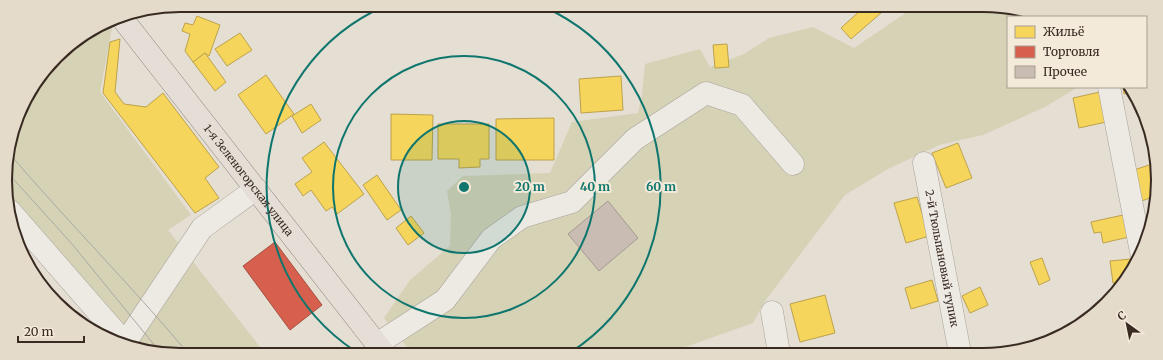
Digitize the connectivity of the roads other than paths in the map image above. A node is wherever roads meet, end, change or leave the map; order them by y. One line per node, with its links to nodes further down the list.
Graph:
1 (125, 22): 5 (main road, 1-я Зеленогорская улица)
2 (1109, 88): 7 (street)
3 (924, 163): 13 (street, 2-й Тюльпановый тупик)
4 (793, 164): 11 (street)
5 (256, 189): 10 (street); 11 (main road, 1-я Зеленогорская улица)
6 (17, 219): 9 (street)
7 (1138, 243)
8 (772, 312): 12 (street)
9 (119, 336)
10 (127, 339)
11 (380, 348)
12 (779, 348)
13 (959, 348)

